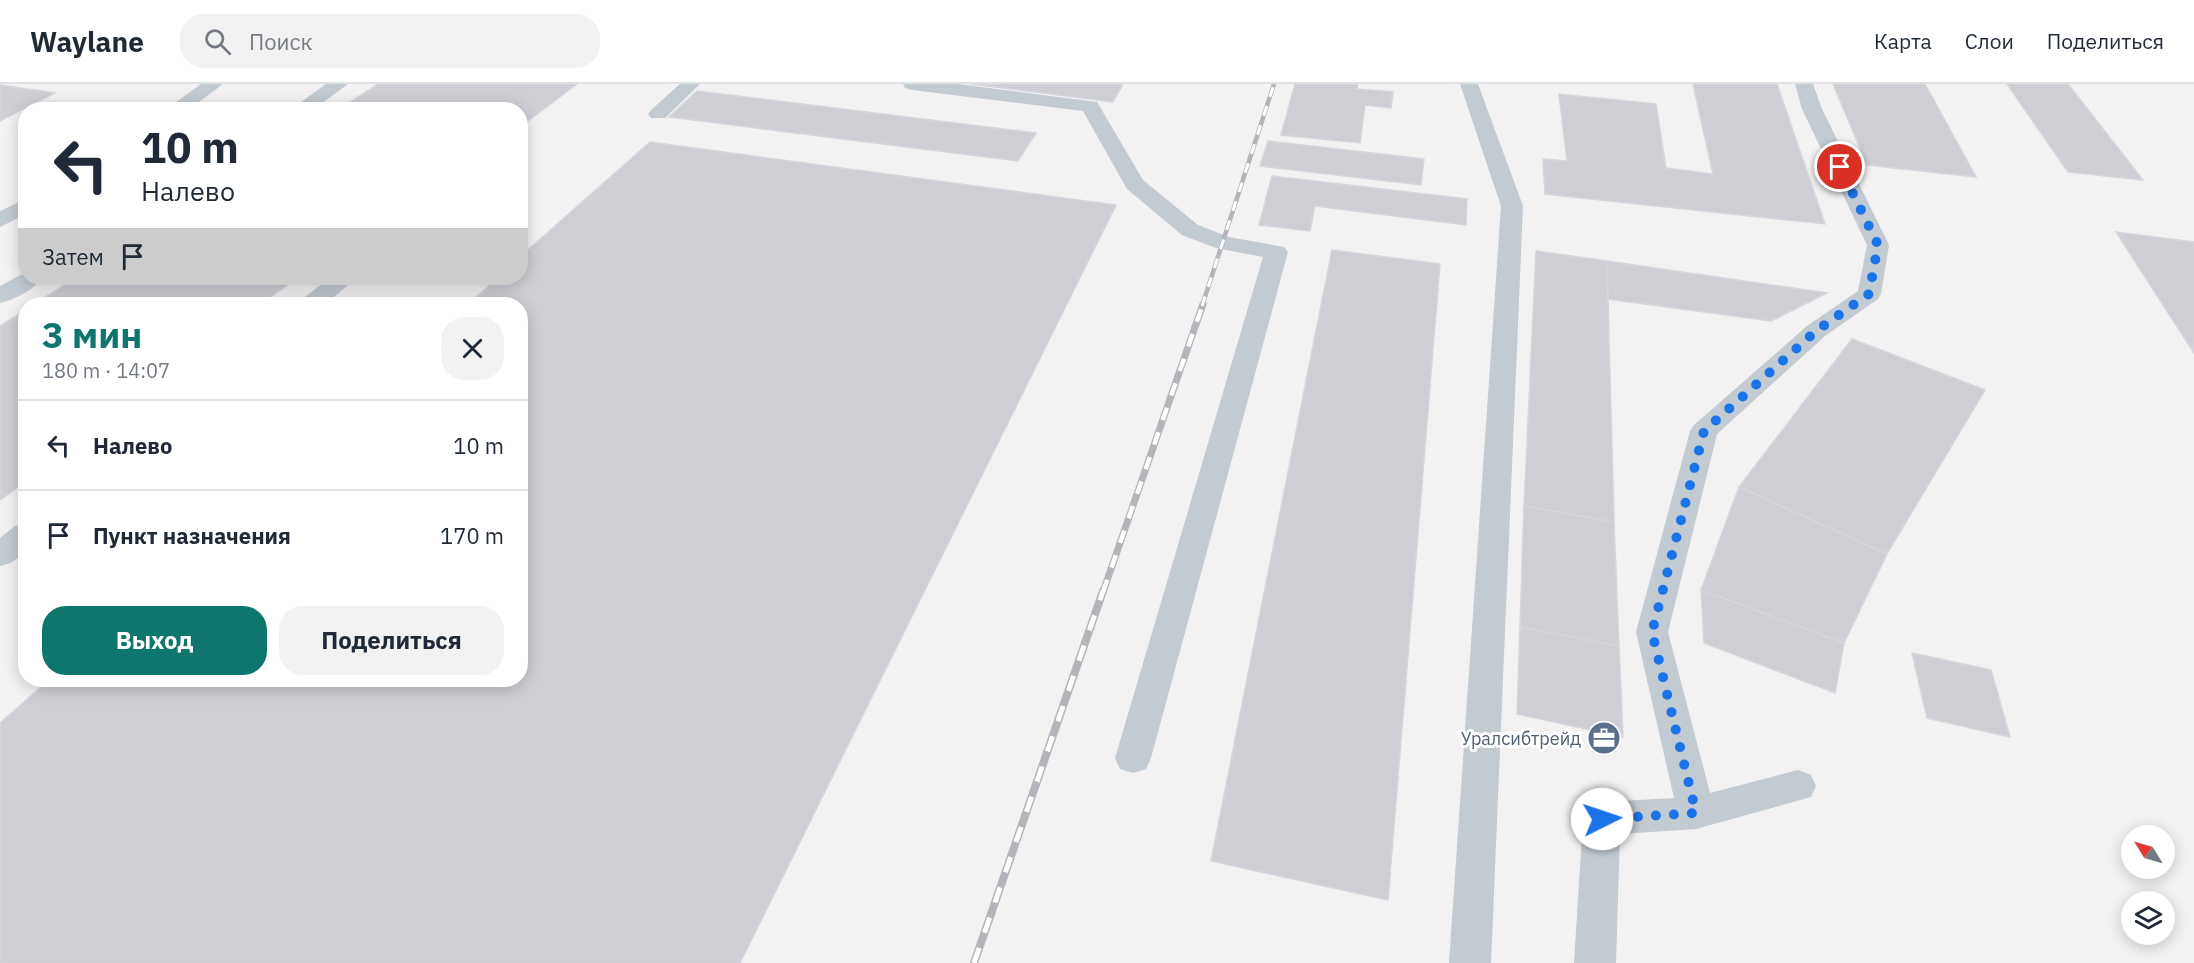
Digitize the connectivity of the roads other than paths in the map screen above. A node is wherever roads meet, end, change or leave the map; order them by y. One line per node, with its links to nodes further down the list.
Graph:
1 (214, 84): 7 (lane)
2 (339, 84): 8 (lane)
3 (691, 84): 9 (lane)
4 (912, 84): 18 (lane)
5 (1469, 84): 21 (lane)
6 (1804, 84): 20 (lane)
7 (186, 102)
8 (311, 102)
9 (658, 114)
10 (18, 210): 11 (lane)
11 (0, 220)
12 (18, 285): 14 (lane)
13 (335, 285): 15 (lane)
14 (0, 296)
15 (319, 297)
16 (18, 540): 17 (lane)
17 (0, 555)
18 (1133, 758)
19 (1798, 786): 20 (lane)
20 (1696, 813): 22 (lane)
21 (1470, 963)
22 (1595, 963)

